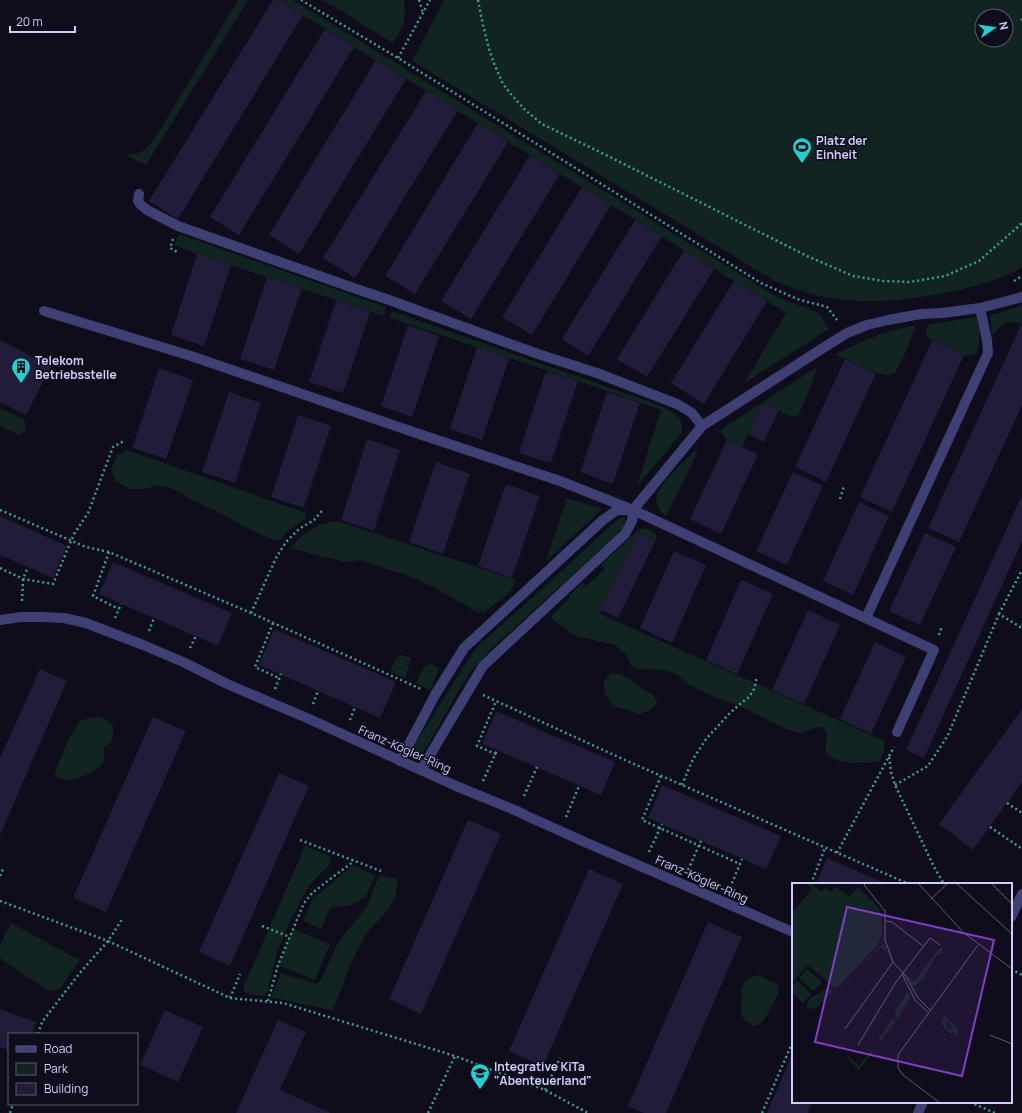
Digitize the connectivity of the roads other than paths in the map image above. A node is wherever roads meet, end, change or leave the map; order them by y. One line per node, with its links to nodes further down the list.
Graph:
1 (139, 194): 5 (street)
2 (1022, 297): 3 (street)
3 (980, 308): 5 (street); 7 (street)
4 (44, 311): 6 (street)
5 (702, 426): 6 (street)
6 (633, 510): 7 (street); 10 (street); 11 (street)
7 (866, 618): 9 (street)
8 (0, 620): 10 (street, Franz-Kögler-Ring)
9 (897, 732)
10 (400, 761): 11 (street, Franz-Kögler-Ring)
11 (420, 770): 14 (street, Franz-Kögler-Ring)
12 (1022, 894): 13 (street)
13 (1012, 915)
14 (792, 932)
15 (923, 1103): 16 (street)
16 (918, 1113)

